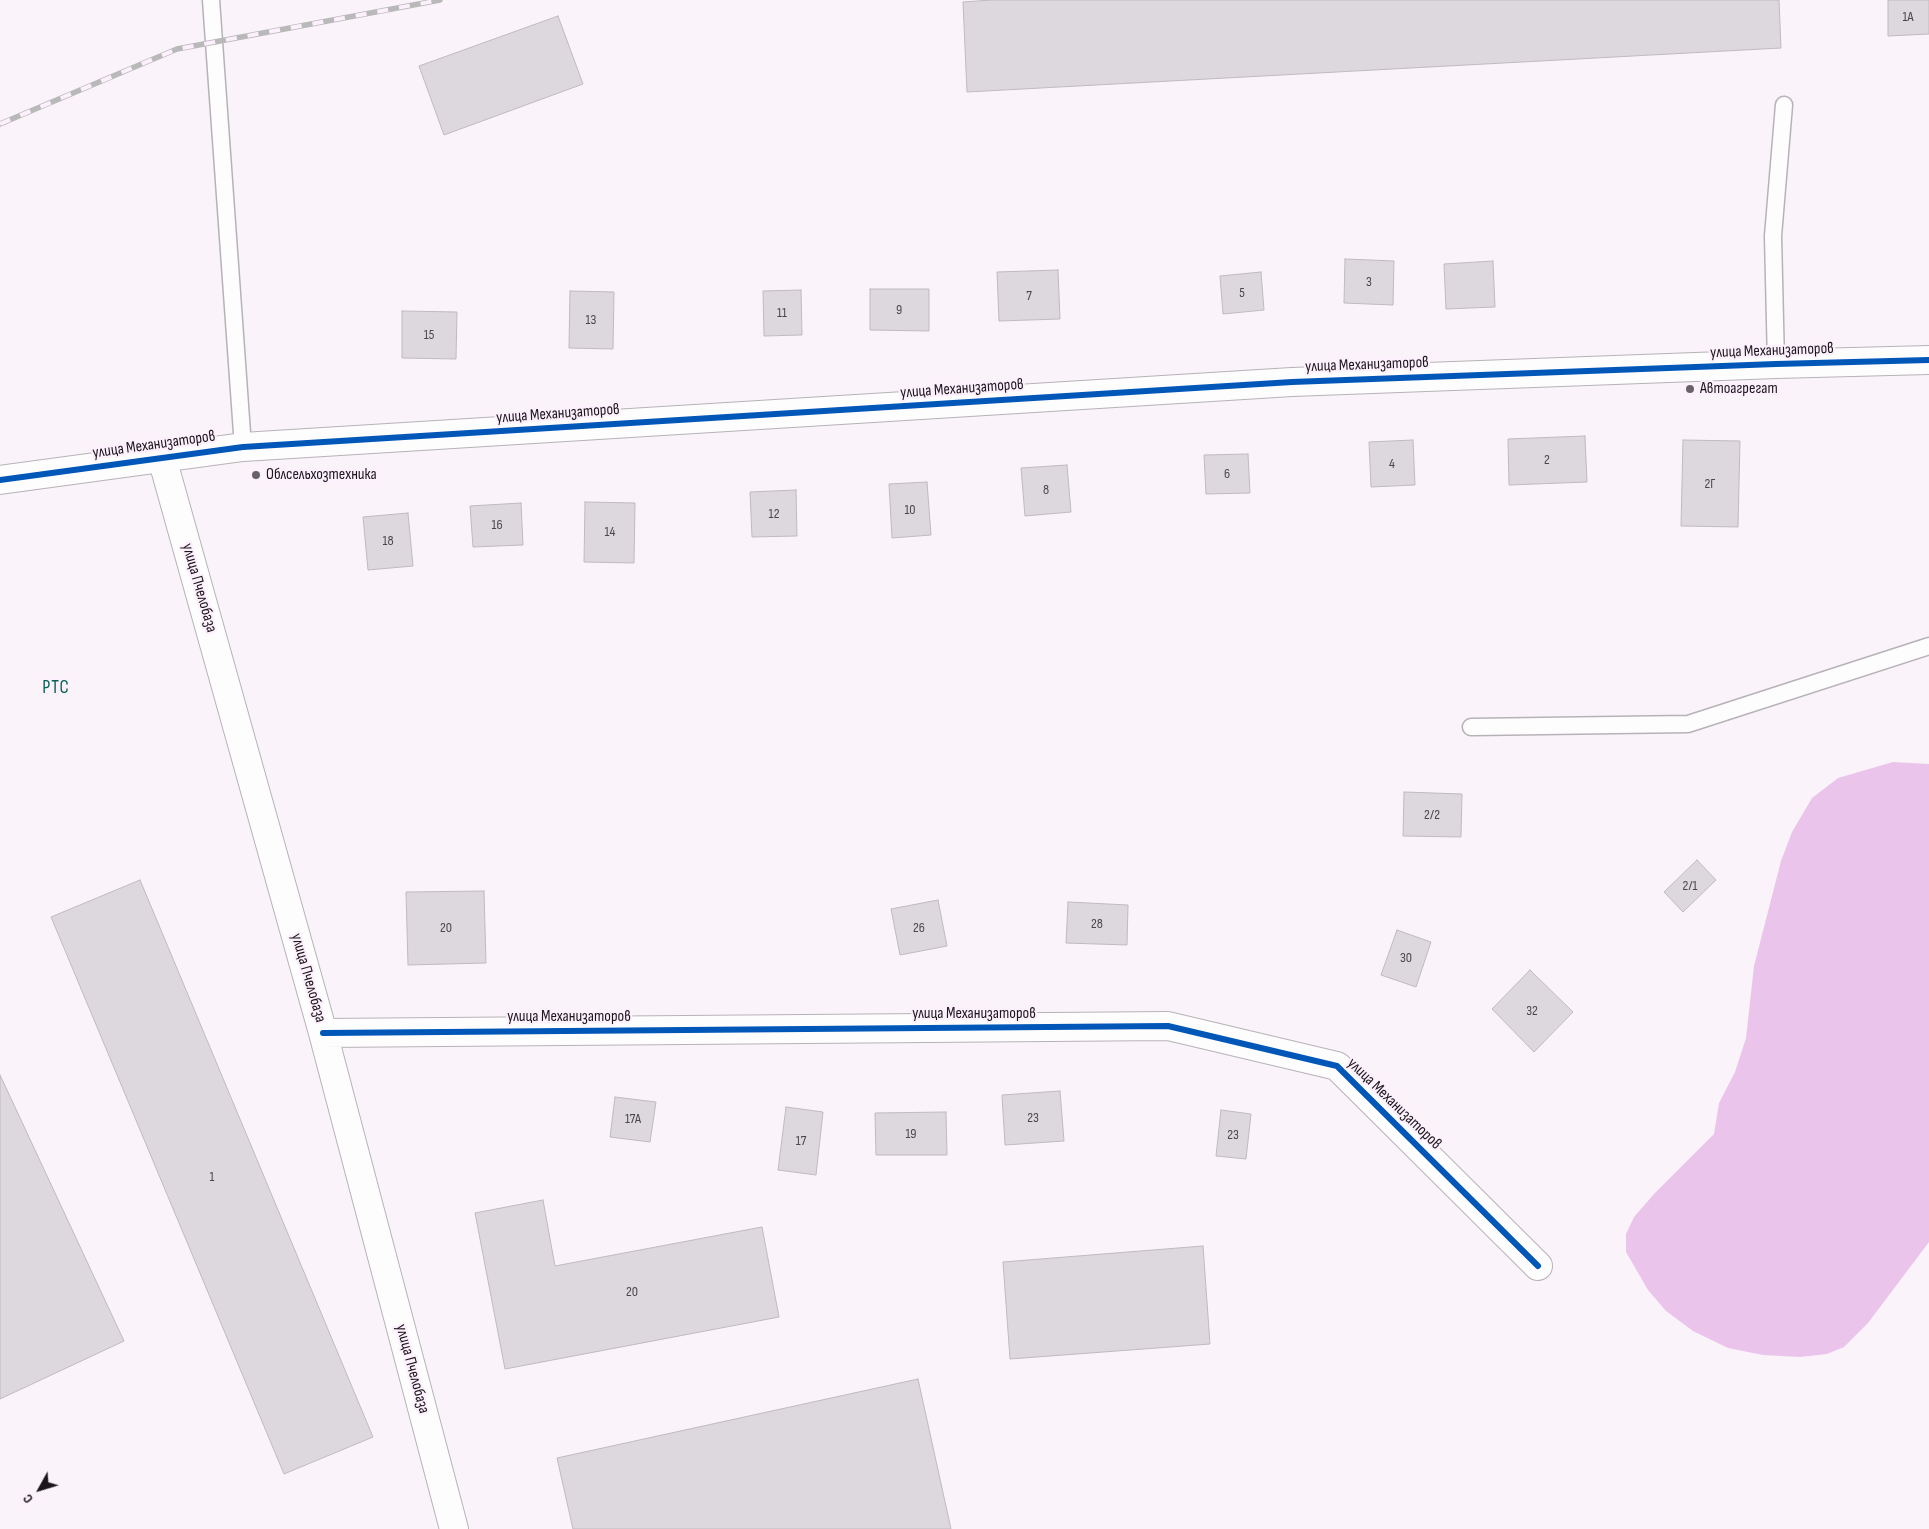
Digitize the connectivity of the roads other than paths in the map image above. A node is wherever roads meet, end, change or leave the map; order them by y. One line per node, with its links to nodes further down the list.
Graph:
1 (212, 0): 5 (lane)
2 (1784, 105): 4 (lane)
3 (1929, 360): 4 (street, улица Механизаторов)
4 (1776, 364): 5 (street, улица Механизаторов)
5 (243, 447): 6 (street, улица Механизаторов)
6 (162, 458): 7 (street, улица Механизаторов); 10 (street, улица Пчелобаза)
7 (0, 480)
8 (1929, 646): 9 (lane)
9 (1471, 727)
10 (323, 1033): 11 (street, улица Механизаторов); 12 (street, улица Пчелобаза)
11 (1538, 1266)
12 (454, 1529)

